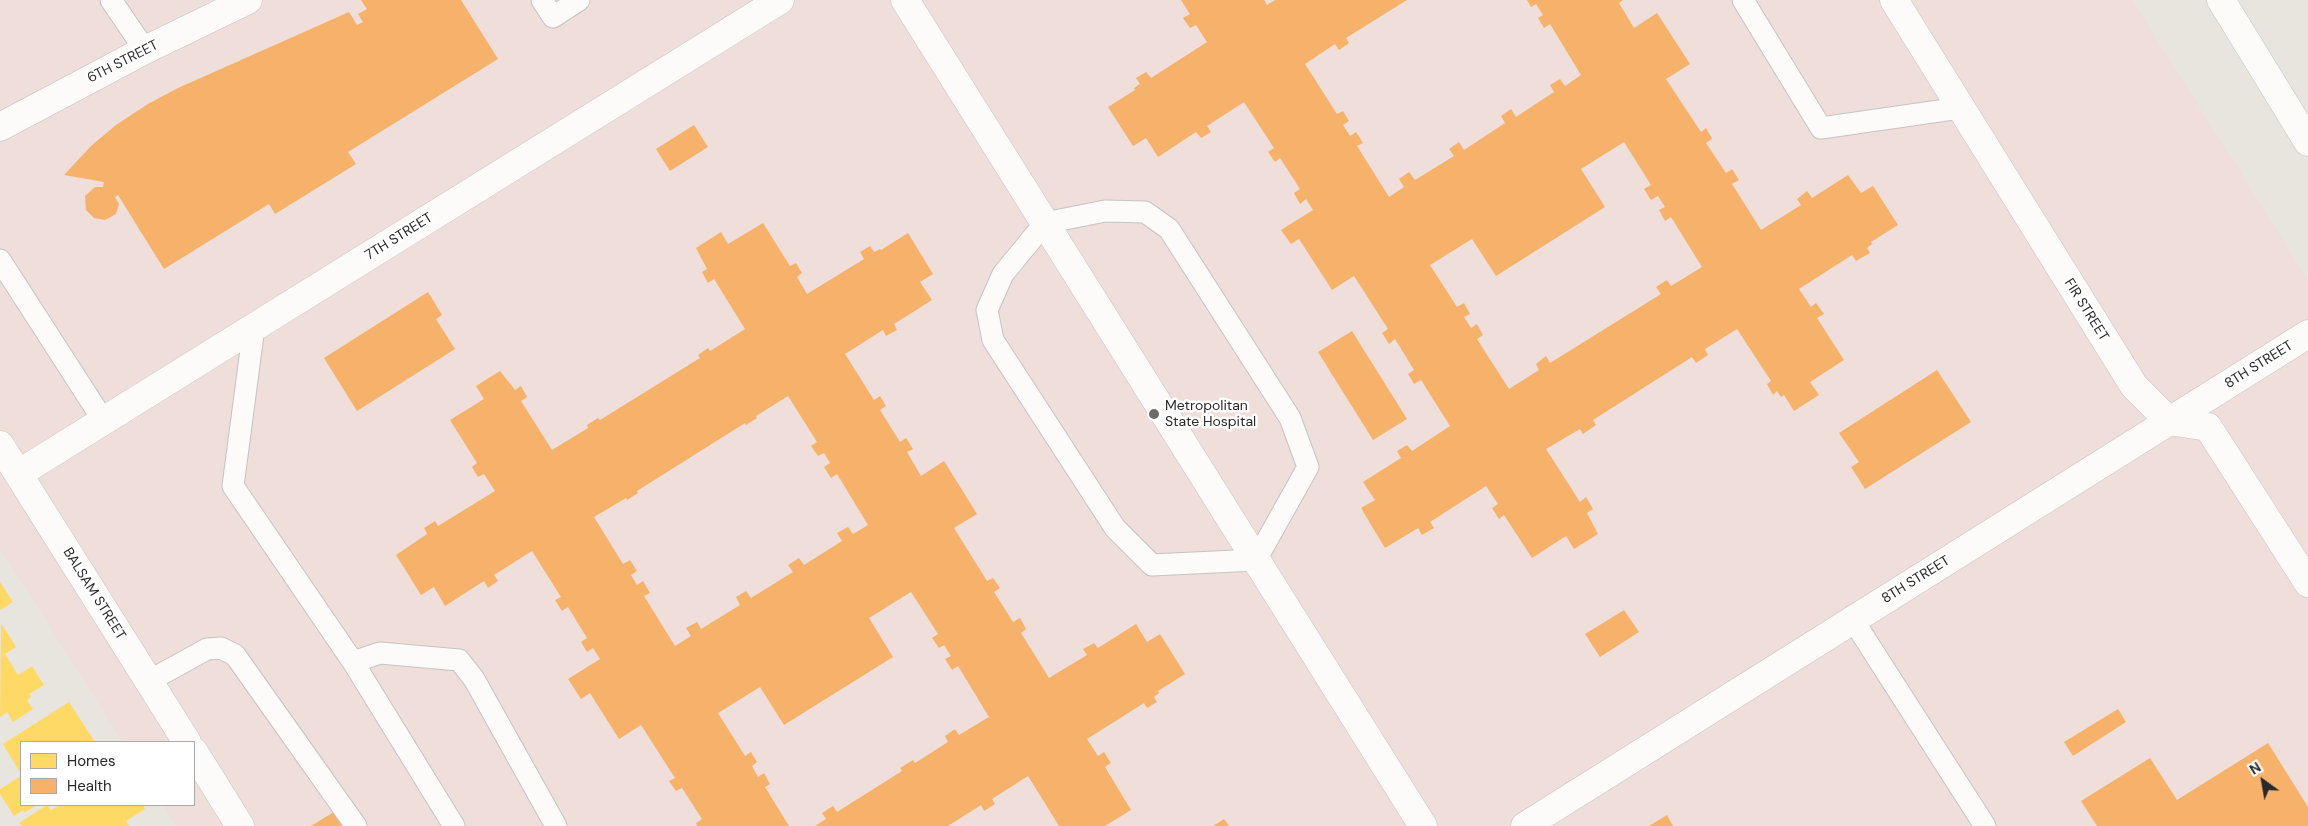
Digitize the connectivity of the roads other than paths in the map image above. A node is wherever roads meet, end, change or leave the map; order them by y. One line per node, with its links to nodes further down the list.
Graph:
1 (111, 0): 10 (lane)
2 (248, 0): 10 (street, 6TH STREET)
3 (542, 0): 4 (lane)
4 (579, 0)
5 (780, 0): 16 (street, 7TH STREET)
6 (905, 0): 14 (street)
7 (1743, 0): 11 (lane)
8 (1894, 0): 11 (street, FIR STREET)
9 (2221, 0): 13 (street)
10 (145, 50): 12 (street, 6TH STREET)
11 (1960, 108): 19 (street, FIR STREET)
12 (0, 127)
13 (2305, 128)
14 (1044, 223): 22 (street); 22 (lane); 22 (lane)
15 (0, 260): 18 (lane)
16 (254, 327): 18 (street, 7TH STREET); 25 (lane)
17 (2308, 334): 19 (street, 8TH STREET)
18 (103, 420): 21 (street, 7TH STREET)
19 (2169, 421): 23 (street); 24 (street, 8TH STREET)
20 (0, 445): 21 (street, BALSAM STREET)
21 (18, 474): 26 (street, BALSAM STREET)
22 (1256, 560): 33 (street)
23 (2308, 583)
24 (1853, 620): 34 (street, 8TH STREET); 35 (lane)
25 (353, 662): 31 (lane); 32 (lane)
26 (149, 681): 27 (street, BALSAM STREET); 30 (lane)
27 (187, 741)
28 (195, 754): 29 (street)
29 (240, 826)
30 (356, 826)
31 (454, 826)
32 (556, 826)
33 (1423, 826)
34 (1525, 826)
35 (1985, 826)

